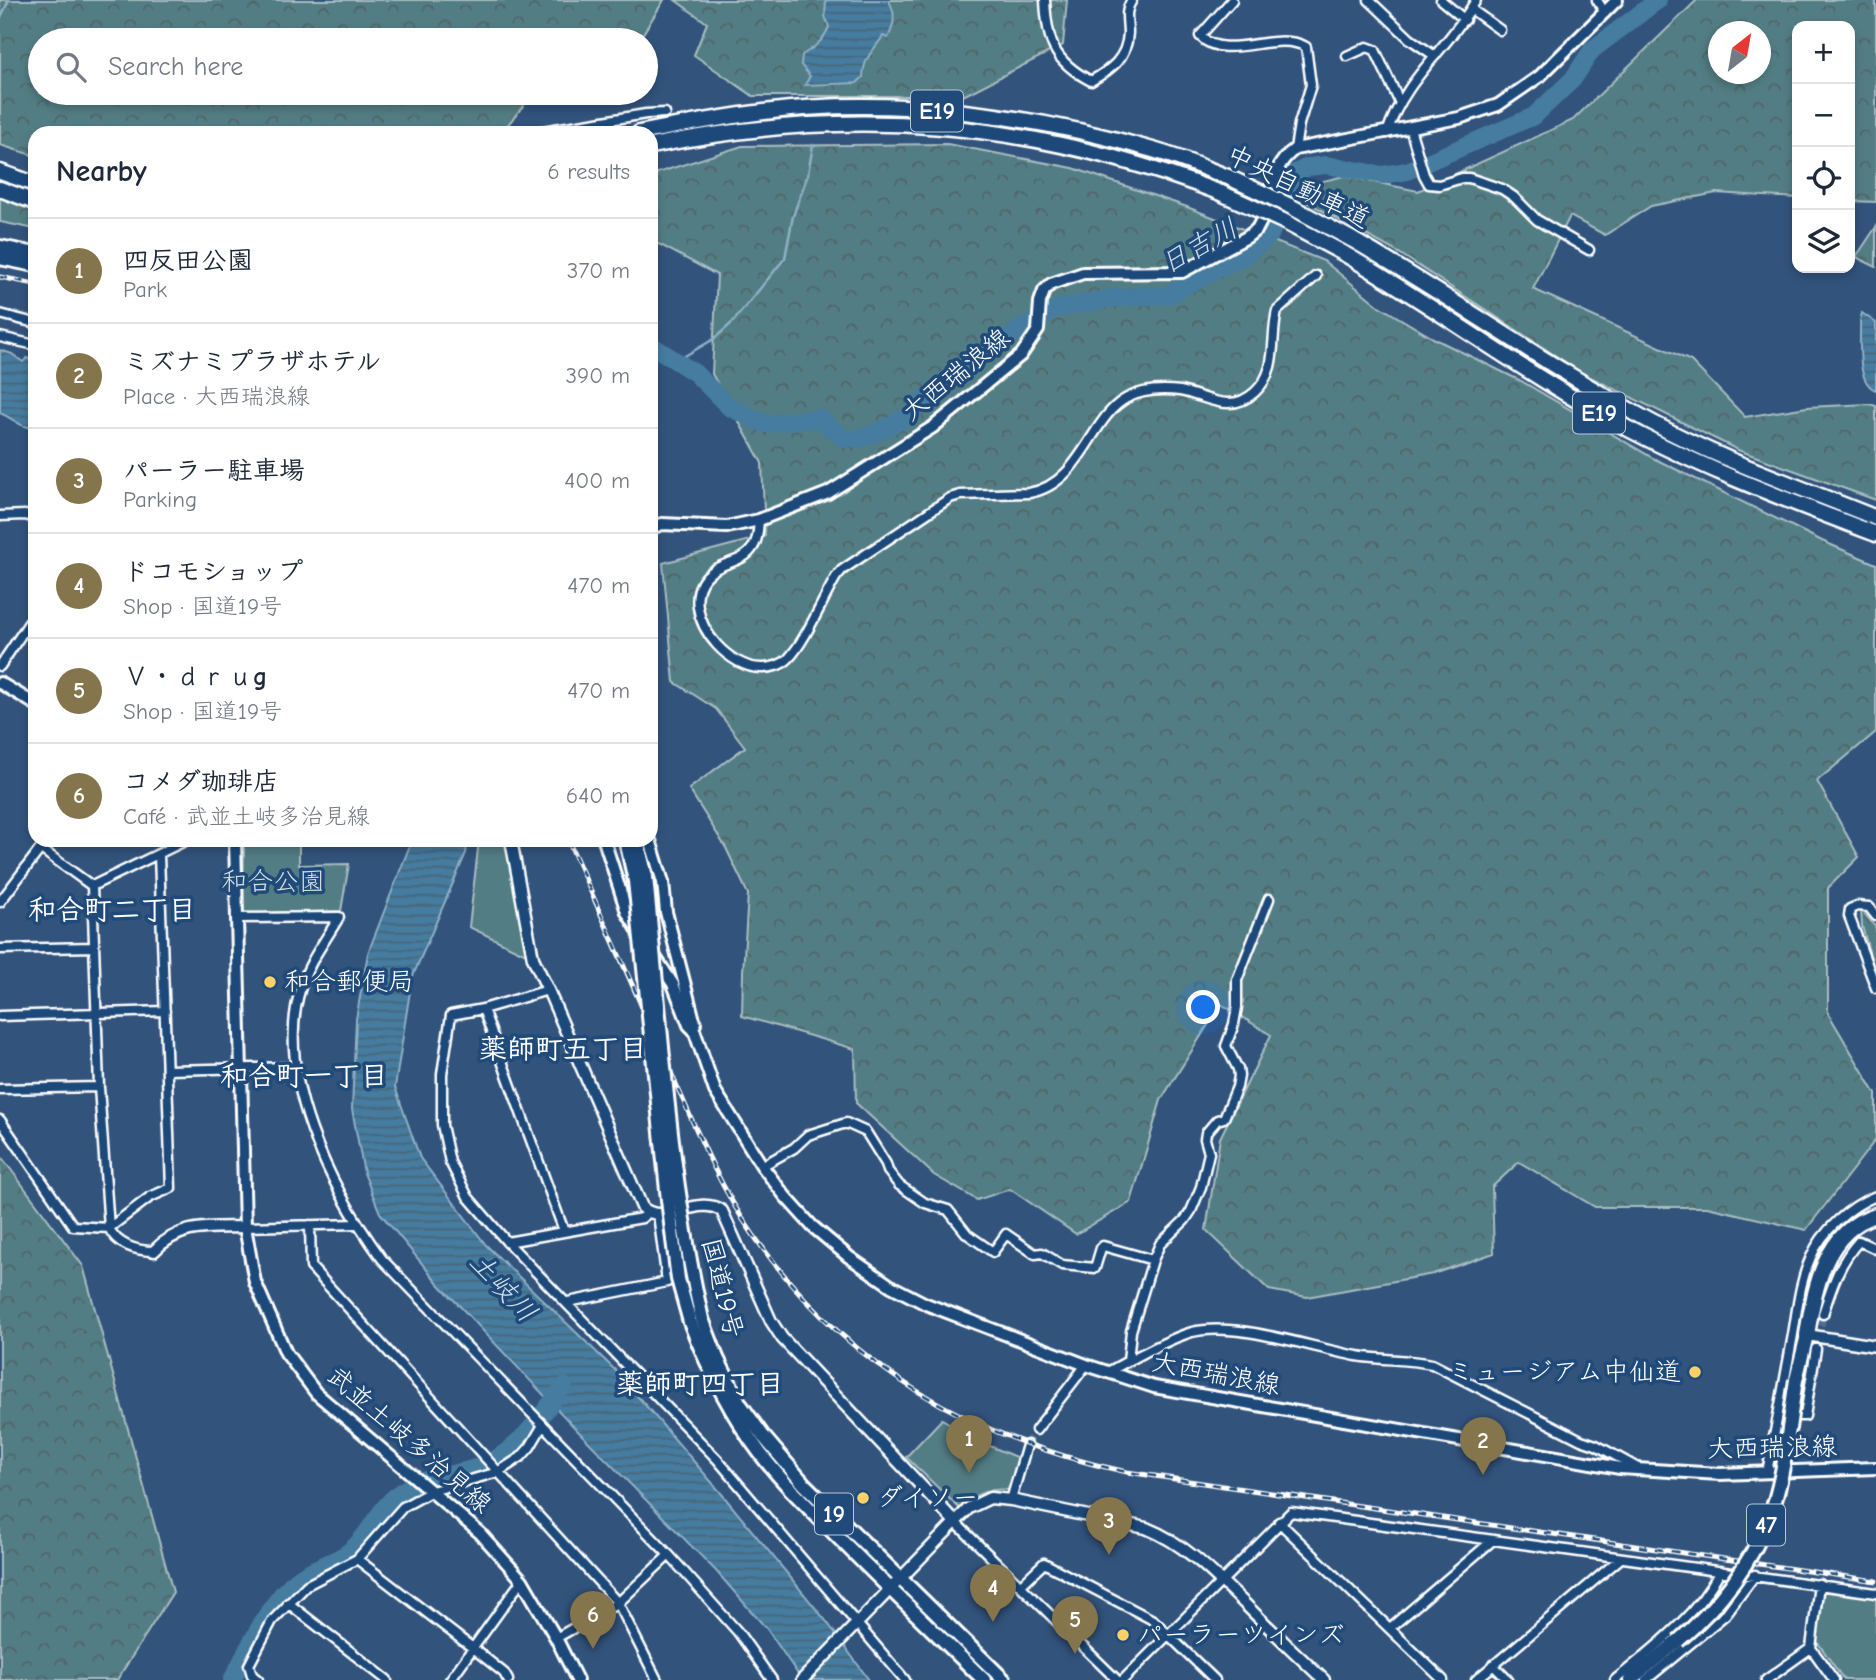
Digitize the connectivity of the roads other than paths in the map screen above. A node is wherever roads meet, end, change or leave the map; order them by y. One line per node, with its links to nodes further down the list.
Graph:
1 (1045, 0): 2 (street)
2 (1132, 0)
3 (1232, 0): 22 (street)
4 (1369, 0): 14 (street)
5 (1441, 0): 11 (street)
6 (1476, 0): 9 (street)
7 (1597, 0): 10 (street)
8 (1617, 0): 10 (main road)
9 (1471, 9): 11 (street); 12 (street)
10 (1605, 13): 18 (main road)
11 (1465, 20): 14 (street)
12 (1500, 30)
13 (1347, 56): 15 (street)
14 (1435, 56): 15 (street)
15 (1399, 102): 20 (street)
16 (666, 113): 17 (street)
17 (573, 126)
18 (1410, 128): 20 (main road); 28 (street)
19 (658, 130): 39 (highway, 中央自動車道 / E19, bridge)
20 (1387, 133): 22 (main road)
21 (658, 145): 42 (highway, 中央自動車道 / E19, bridge)
22 (1295, 149): 40 (main road, 大西瑞浪線)
23 (0, 172): 24 (highway)
24 (28, 182)
25 (0, 189): 26 (highway)
26 (28, 199)
27 (0, 247): 29 (main road)
28 (1589, 250)
29 (28, 253)
30 (0, 258): 31 (main road)
31 (28, 264)
32 (1316, 276): 40 (street)
33 (0, 314): 34 (street)
34 (28, 321)
35 (0, 337): 36 (street)
36 (28, 343)
37 (0, 516): 38 (street)
38 (28, 516)
39 (1876, 518)
40 (760, 520): 41 (main road, 大西瑞浪線)
41 (658, 525)
42 (1876, 534)
43 (28, 624): 44 (street)
44 (0, 666)
45 (0, 683): 46 (main road)
46 (28, 700)
47 (174, 847): 55 (street)
48 (235, 847): 62 (main road, 武並土岐多治見線)
49 (512, 847): 67 (street)
50 (606, 847): 63 (main road)
51 (629, 847): 56 (main road, 国道19号 / 19)
52 (638, 847): 56 (main road, 国道19号 / 19)
53 (652, 847): 60 (main road)
54 (41, 849): 57 (street); 59 (street)
55 (159, 855): 57 (street); 69 (street)
56 (640, 879): 94 (main road, 国道19号 / 19, bridge)
57 (92, 886): 64 (street)
58 (1269, 898): 91 (street)
59 (0, 901)
60 (666, 912): 63 (main road); 72 (main road)
61 (1876, 916): 66 (street)
62 (237, 918): 73 (street); 74 (main road, 武並土岐多治見線)
63 (636, 928): 72 (main road)
64 (94, 947): 65 (street); 70 (street)
65 (0, 949)
66 (1876, 988)
67 (548, 989): 68 (street); 81 (street)
68 (483, 1009): 87 (street); 88 (street)
69 (165, 1011): 70 (street); 75 (street)
70 (96, 1013): 71 (street); 76 (street)
71 (0, 1016)
72 (694, 1030): 79 (main road, 大西瑞浪線)
73 (294, 1067): 74 (street); 84 (street)
74 (242, 1069): 75 (street); 85 (main road, 武並土岐多治見線)
75 (167, 1070): 86 (street)
76 (99, 1087): 77 (street); 86 (street)
77 (0, 1089)
78 (0, 1120): 86 (street)
79 (762, 1166): 91 (street); 99 (main road, 大西瑞浪線)
80 (1876, 1196): 101 (street)
81 (653, 1213): 87 (street); 92 (street); 112 (street)
82 (1876, 1215): 95 (highway)
83 (310, 1224): 84 (street); 85 (street); 107 (street)
84 (356, 1224): 102 (street)
85 (245, 1227): 90 (street); 109 (main road, 武並土岐多治見線)
86 (109, 1228): 90 (street)
87 (564, 1231): 88 (street)
88 (508, 1242): 92 (street)
89 (1876, 1249): 93 (street)
90 (154, 1251)
91 (1153, 1260): 98 (street)
92 (568, 1303): 128 (street)
93 (1823, 1314)
94 (696, 1320): 119 (main road, 国道19号 / 19); 124 (main road, 国道19号 / 19)
95 (1807, 1335): 96 (street); 154 (main road, 47, bridge)
96 (1874, 1346)
97 (1816, 1349): 101 (street)
98 (1128, 1360): 100 (street); 106 (street)
99 (1086, 1365): 100 (main road, 大西瑞浪線); 103 (street)
100 (1106, 1373): 106 (main road, 大西瑞浪線)
101 (1778, 1417): 108 (street)
102 (543, 1425): 107 (street); 114 (street)
103 (1036, 1430)
104 (1027, 1446): 110 (street)
105 (1876, 1468): 108 (main road, 大西瑞浪線)
106 (1639, 1469): 108 (main road, 大西瑞浪線)
107 (498, 1472): 109 (street); 127 (street)
108 (1767, 1472)
109 (432, 1491): 116 (street); 120 (main road, 武並土岐多治見線)
110 (1011, 1500): 112 (street); 121 (street)
111 (1279, 1522): 113 (street); 121 (street); 129 (street)
112 (956, 1523): 119 (street); 123 (street)
113 (1493, 1539): 115 (street); 129 (street)
114 (669, 1555): 127 (street); 141 (street)
115 (1621, 1558): 117 (street); 134 (street)
116 (357, 1559): 126 (street); 133 (street)
117 (1720, 1571): 118 (street); 153 (street)
118 (1755, 1575): 122 (street); 155 (street)
119 (901, 1579): 124 (street); 145 (main road, 国道19号 / 19)
120 (522, 1580): 131 (main road, 武並土岐多治見線); 133 (street)
121 (1221, 1581): 130 (street); 149 (street)
122 (1819, 1584): 125 (street); 132 (street)
123 (1021, 1585): 130 (street); 146 (street)
124 (891, 1589): 128 (street); 144 (main road, 国道19号 / 19)
125 (1876, 1593)
126 (288, 1603): 135 (street); 136 (street)
127 (618, 1603): 131 (street); 140 (street)
128 (856, 1625): 142 (street); 143 (street)
129 (1390, 1629): 150 (street)
130 (1169, 1634): 147 (street); 148 (street)
131 (556, 1639): 139 (main road, 武並土岐多治見線)
132 (1811, 1647): 156 (street); 157 (street)
133 (474, 1649): 137 (street); 138 (street)
134 (1493, 1665): 151 (street); 152 (street)
135 (258, 1680)
136 (387, 1680)
137 (450, 1680)
138 (508, 1680)
139 (577, 1680)
140 (657, 1680)
141 (772, 1680)
142 (802, 1680)
143 (905, 1680)
144 (985, 1680)
145 (1003, 1680)
146 (1117, 1680)
147 (1123, 1680)
148 (1214, 1680)
149 (1324, 1680)
150 (1443, 1680)
151 (1476, 1680)
152 (1508, 1680)
153 (1615, 1680)
154 (1630, 1680)
155 (1646, 1680)
156 (1766, 1680)
157 (1834, 1680)

